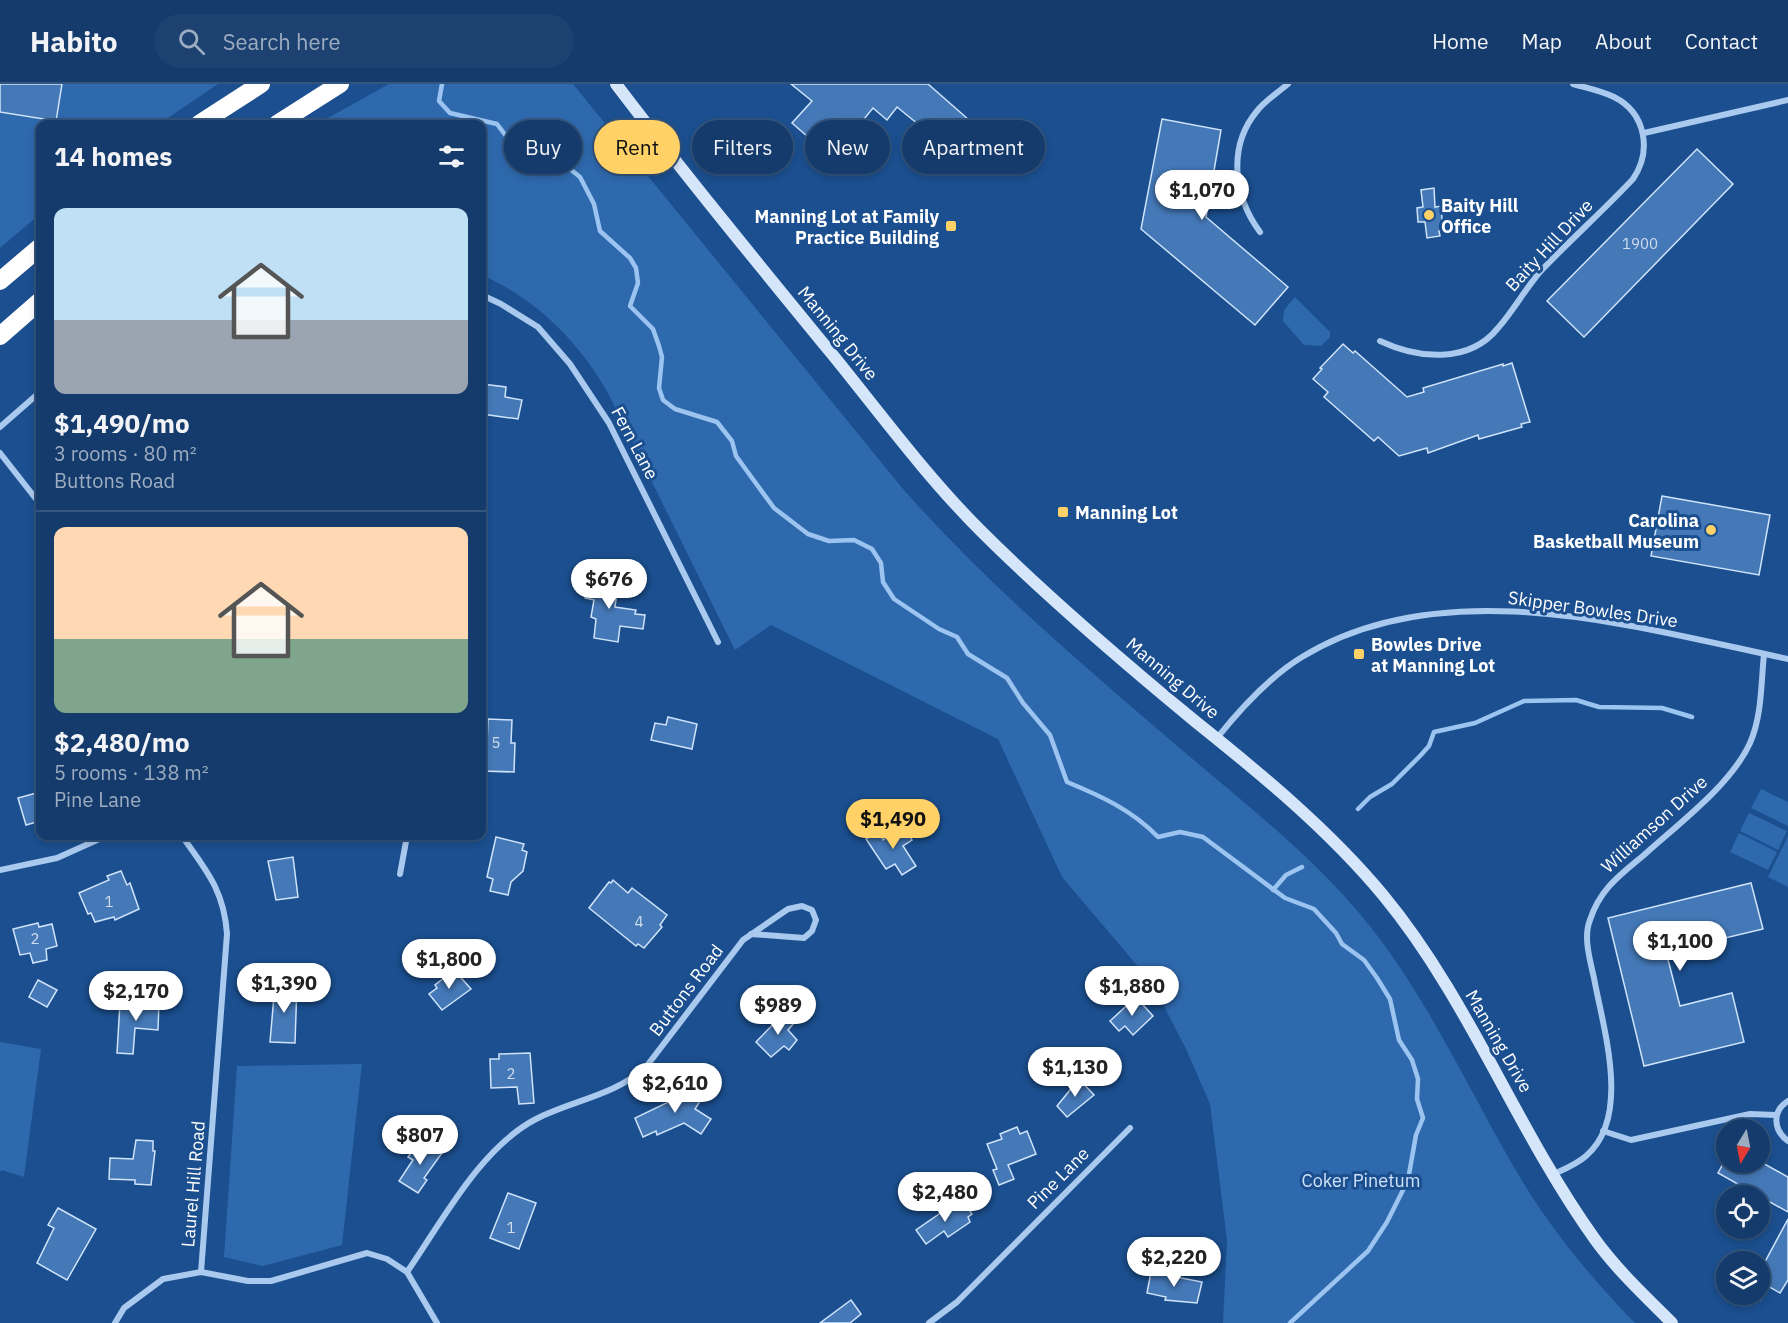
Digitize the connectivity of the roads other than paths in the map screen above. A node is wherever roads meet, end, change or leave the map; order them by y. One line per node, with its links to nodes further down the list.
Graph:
1 (261, 84): 7 (highway)
2 (340, 84): 8 (highway)
3 (616, 84): 24 (street, Manning Drive)
4 (1288, 84): 10 (street)
5 (1573, 84): 9 (street)
6 (1788, 100): 9 (street)
7 (205, 120)
8 (284, 120)
9 (1644, 133): 16 (street, Baity Hill Drive)
10 (1260, 232)
11 (36, 250): 12 (highway)
12 (0, 281)
13 (486, 298): 21 (street, Fern Lane)
14 (36, 304): 15 (highway)
15 (0, 336)
16 (1380, 341)
17 (36, 396): 18 (street)
18 (0, 427)
19 (0, 453): 20 (street)
20 (36, 499)
21 (718, 642)
22 (1764, 654): 23 (street, Skipper Bowles Drive); 24 (street, Skipper Bowles Drive); 34 (street, Williamson Drive)
23 (1788, 659)
24 (1217, 738): 36 (street, Manning Drive)
25 (97, 840): 28 (street)
26 (185, 840): 37 (street, Laurel Hill Road)
27 (406, 840): 29 (street)
28 (0, 870)
29 (400, 874)
30 (751, 934): 30 (street, Buttons Road); 38 (street, Buttons Road)
31 (1788, 1101): 32 (street)
32 (1776, 1115): 34 (street); 35 (street)
33 (1130, 1128): 41 (street, Pine Lane)
34 (1603, 1131): 36 (street, Williamson Drive)
35 (1788, 1141)
36 (1554, 1174): 42 (street, Manning Drive)
37 (201, 1272): 38 (street, Laurel Hill Road); 39 (street)
38 (407, 1272): 40 (street)
39 (116, 1323)
40 (436, 1323)
41 (928, 1323)
42 (1672, 1323)

